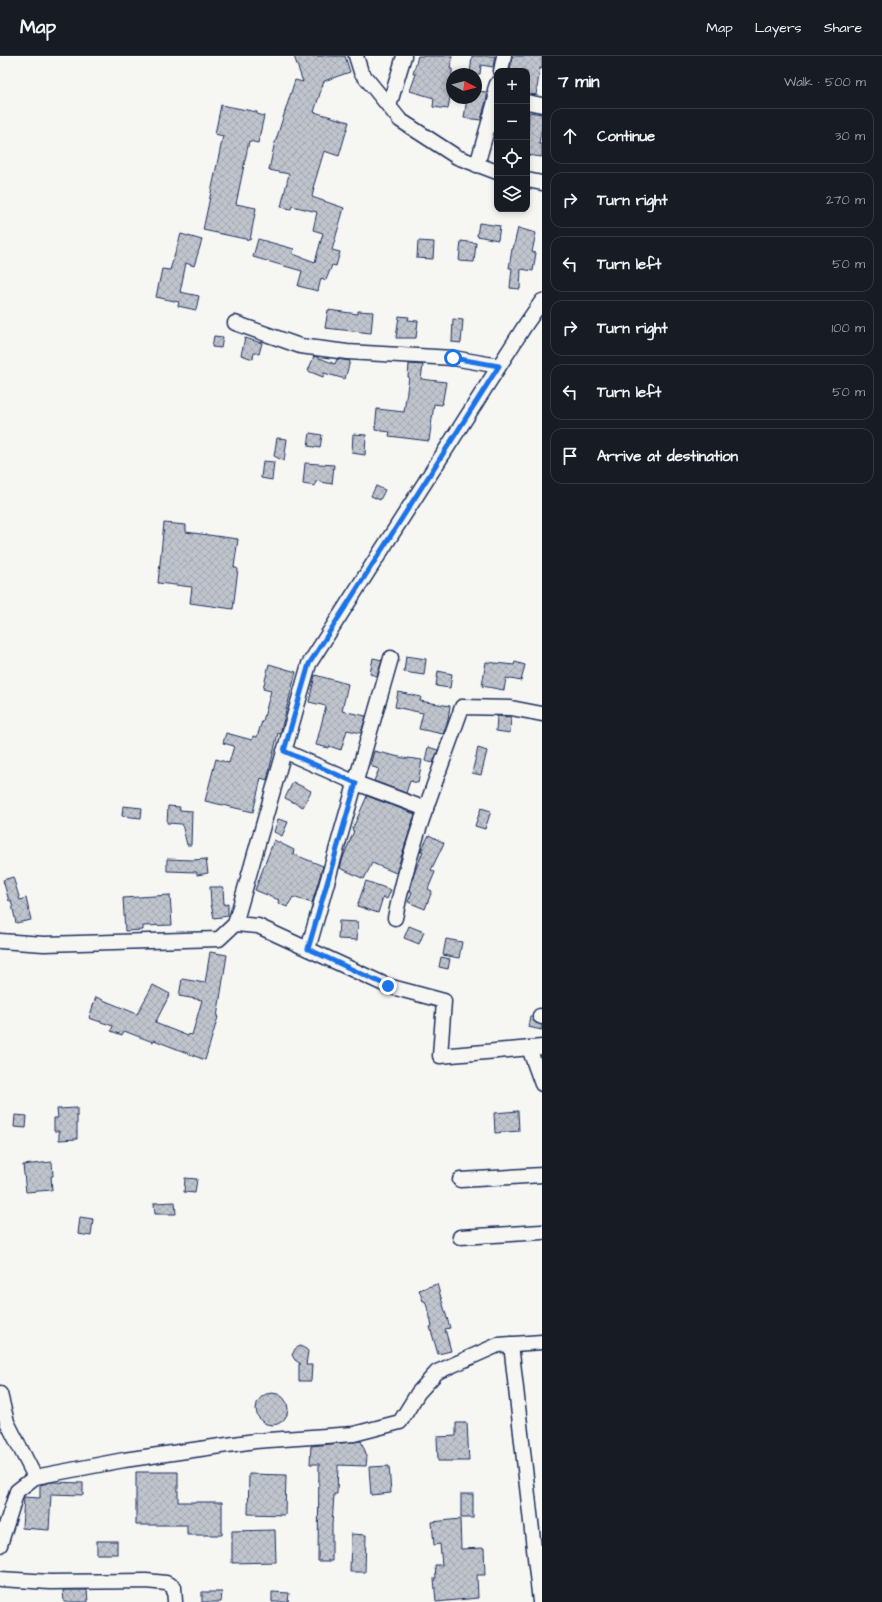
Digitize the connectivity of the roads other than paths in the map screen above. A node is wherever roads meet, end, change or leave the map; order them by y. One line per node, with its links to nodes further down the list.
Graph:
1 (356, 56): 8 (street)
2 (404, 56): 8 (street)
3 (504, 56): 4 (street)
4 (502, 68)
5 (530, 103): 7 (street)
6 (495, 104): 9 (street)
7 (542, 105)
8 (389, 106): 9 (street)
9 (477, 165): 10 (street)
10 (494, 171)
11 (530, 181): 12 (street)
12 (542, 183)
13 (542, 301): 15 (street)
14 (234, 323): 15 (street)
15 (499, 366): 18 (street)
16 (391, 658): 19 (street)
17 (542, 714): 20 (street)
18 (284, 751): 19 (street); 22 (street)
19 (356, 783): 20 (street); 24 (street)
20 (426, 809): 21 (street)
21 (395, 918)
22 (235, 924): 23 (street); 24 (street)
23 (0, 941)
24 (308, 949): 25 (street)
25 (535, 1048): 26 (street)
26 (542, 1084)
27 (542, 1175): 28 (street)
28 (460, 1180)
29 (542, 1232): 30 (street)
30 (460, 1237)
31 (542, 1342): 32 (street)
32 (511, 1344): 34 (street); 38 (street)
33 (0, 1394): 34 (street)
34 (35, 1477): 35 (street)
35 (0, 1545)
36 (0, 1579): 37 (street)
37 (175, 1602)
38 (540, 1602)

